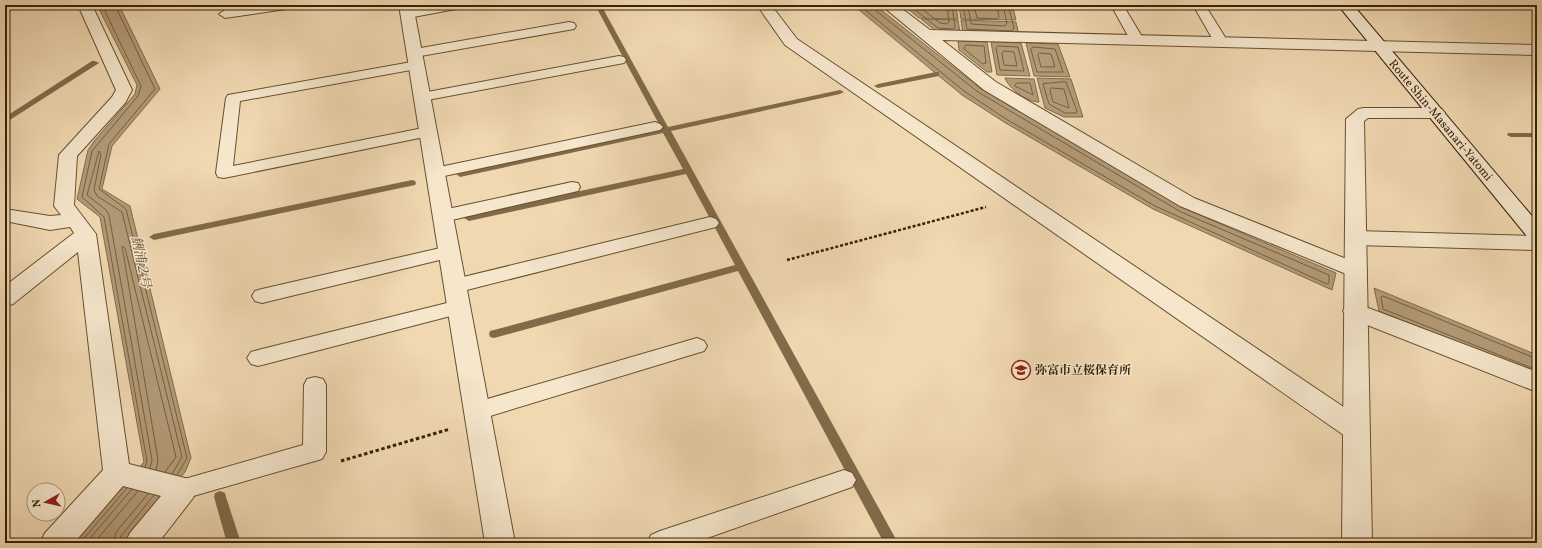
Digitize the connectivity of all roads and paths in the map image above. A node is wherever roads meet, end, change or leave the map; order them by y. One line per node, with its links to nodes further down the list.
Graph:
1 (8, 5): 10 (street)
2 (85, 5): 31 (street)
3 (286, 5): 12 (lane)
4 (456, 5): 11 (lane)
5 (764, 5): 27 (street)
6 (888, 5): 14 (street)
7 (1117, 5): 15 (lane)
8 (1199, 5): 16 (lane)
9 (1345, 5): 17 (street, Route Shin-Masanari-Yatomi)
10 (5, 6)
11 (407, 9): 19 (street)
12 (225, 14)
13 (569, 26): 19 (lane)
14 (926, 35): 15 (street); 37 (street)
15 (1137, 40): 16 (street)
16 (1221, 42): 17 (street)
17 (1378, 46): 18 (street); 22 (street, Route Shin-Masanari-Yatomi)
18 (1537, 50)
19 (416, 59): 21 (street); 24 (lane)
20 (619, 60): 21 (lane)
21 (422, 98): 24 (street)
22 (1436, 113): 32 (street, Route Shin-Masanari-Yatomi); 33 (street)
23 (655, 127): 25 (lane)
24 (428, 132): 25 (street)
25 (435, 173): 29 (street)
26 (572, 187): 29 (lane)
27 (1019, 198): 36 (path); 48 (street)
28 (5, 215): 31 (street)
29 (443, 216): 35 (street)
30 (710, 224): 38 (lane)
31 (80, 227): 40 (street); 50 (street)
32 (1537, 235)
33 (1356, 238): 34 (street); 37 (street)
34 (1537, 243)
35 (449, 252): 38 (street); 39 (lane)
36 (787, 260)
37 (1356, 271): 42 (street)
38 (455, 286): 41 (street)
39 (262, 296)
40 (5, 298)
41 (459, 307): 44 (lane); 47 (street)
42 (1355, 311): 45 (street); 48 (street)
43 (697, 346): 47 (lane)
44 (258, 358)
45 (1537, 382)
46 (315, 385): 52 (lane)
47 (478, 416): 49 (path); 55 (street)
48 (1354, 428): 57 (street)
49 (338, 461)
50 (117, 473): 52 (street); 53 (street)
51 (844, 480): 56 (lane)
52 (183, 489): 54 (street)
53 (55, 543)
54 (140, 543)
55 (500, 543)
56 (660, 543)
57 (1357, 543)

